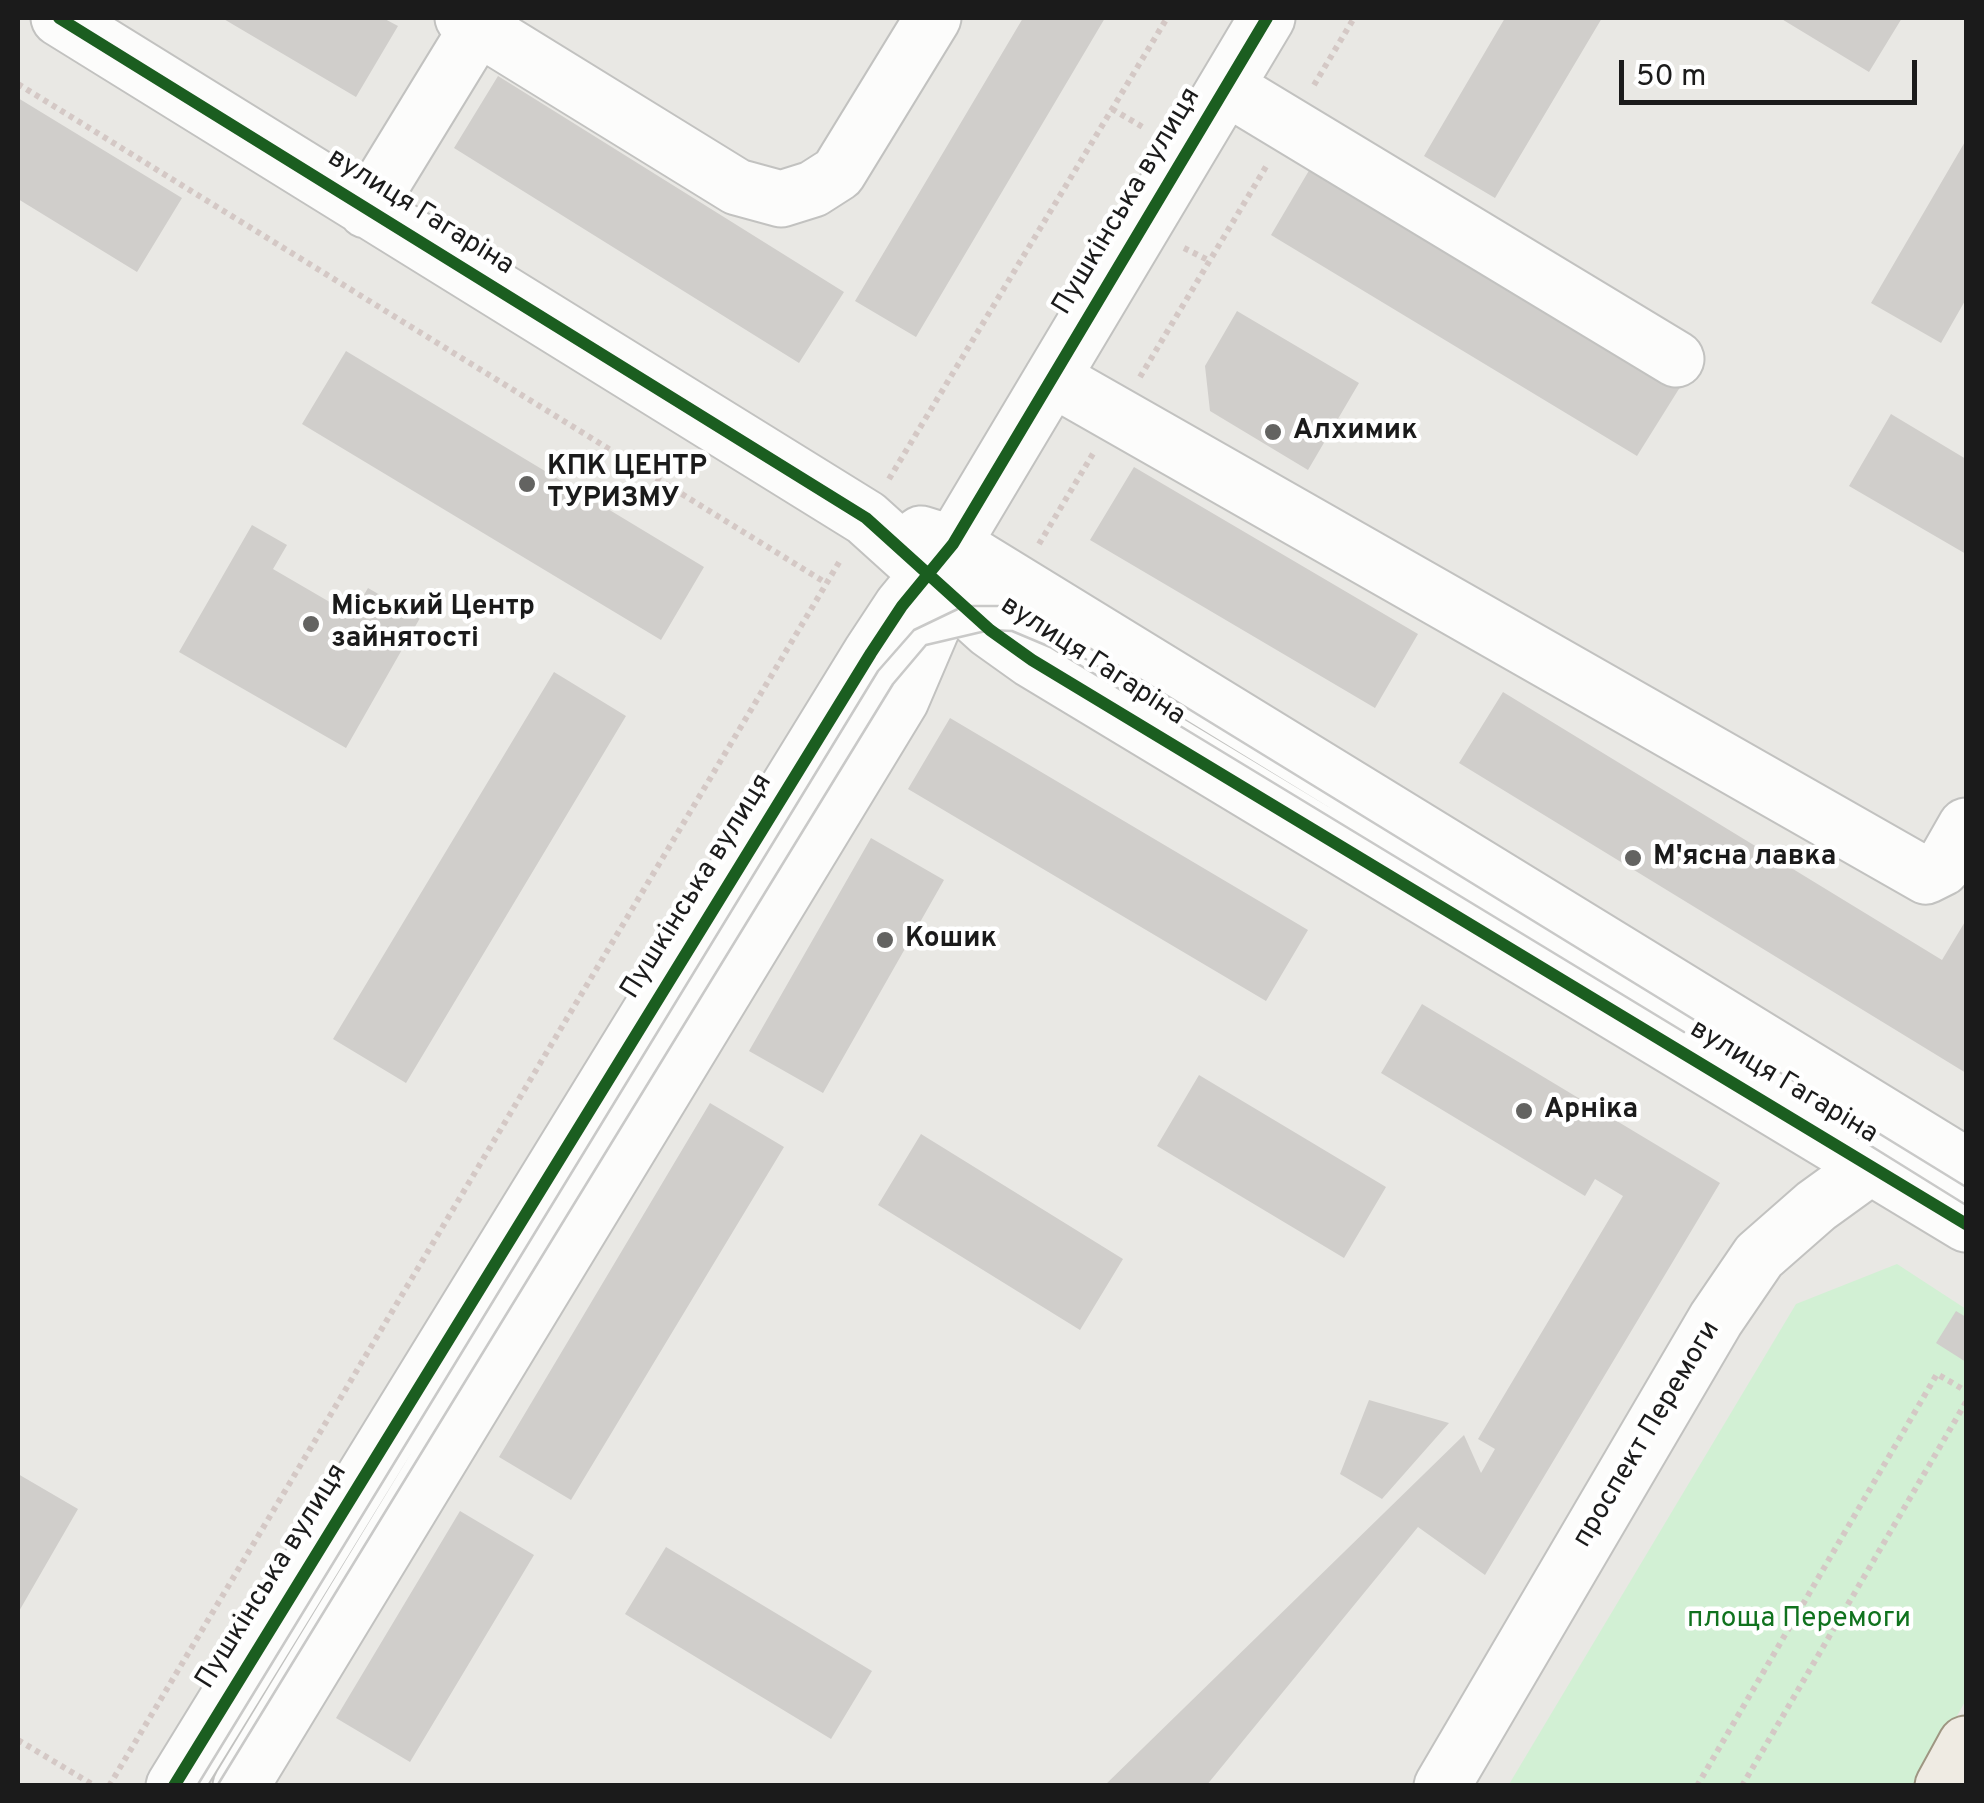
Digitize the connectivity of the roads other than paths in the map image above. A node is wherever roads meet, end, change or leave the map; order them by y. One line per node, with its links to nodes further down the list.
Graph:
1 (59, 18): 6 (street, вулиця Гагаріна)
2 (933, 18): 4 (street)
3 (1267, 18): 5 (street, Пушкінська вулиця)
4 (471, 22): 6 (street)
5 (1226, 86): 7 (street); 8 (street, Пушкінська вулиця)
6 (366, 210): 9 (street, вулиця Гагаріна)
7 (1676, 359)
8 (1052, 378): 9 (street, Пушкінська вулиця); 12 (street)
9 (941, 569): 10 (street, вулиця Гагаріна); 11 (street, Пушкінська вулиця); 13 (street, вулиця Гагаріна); 18 (street, Пушкінська вулиця)
10 (1032, 660): 11 (street); 14 (street, вулиця Гагаріна)
11 (902, 700): 19 (street, Пушкінська вулиця)
12 (1966, 826)
13 (1914, 1136): 14 (street, проспект Перемоги); 15 (street, вулиця Гагаріна)
14 (1870, 1165): 16 (street, вулиця Гагаріна); 20 (street, проспект Перемоги)
15 (1966, 1166)
16 (1966, 1224)
17 (1966, 1744): 21 (main road)
18 (174, 1786)
19 (241, 1786)
20 (1442, 1786)
21 (1942, 1786)

